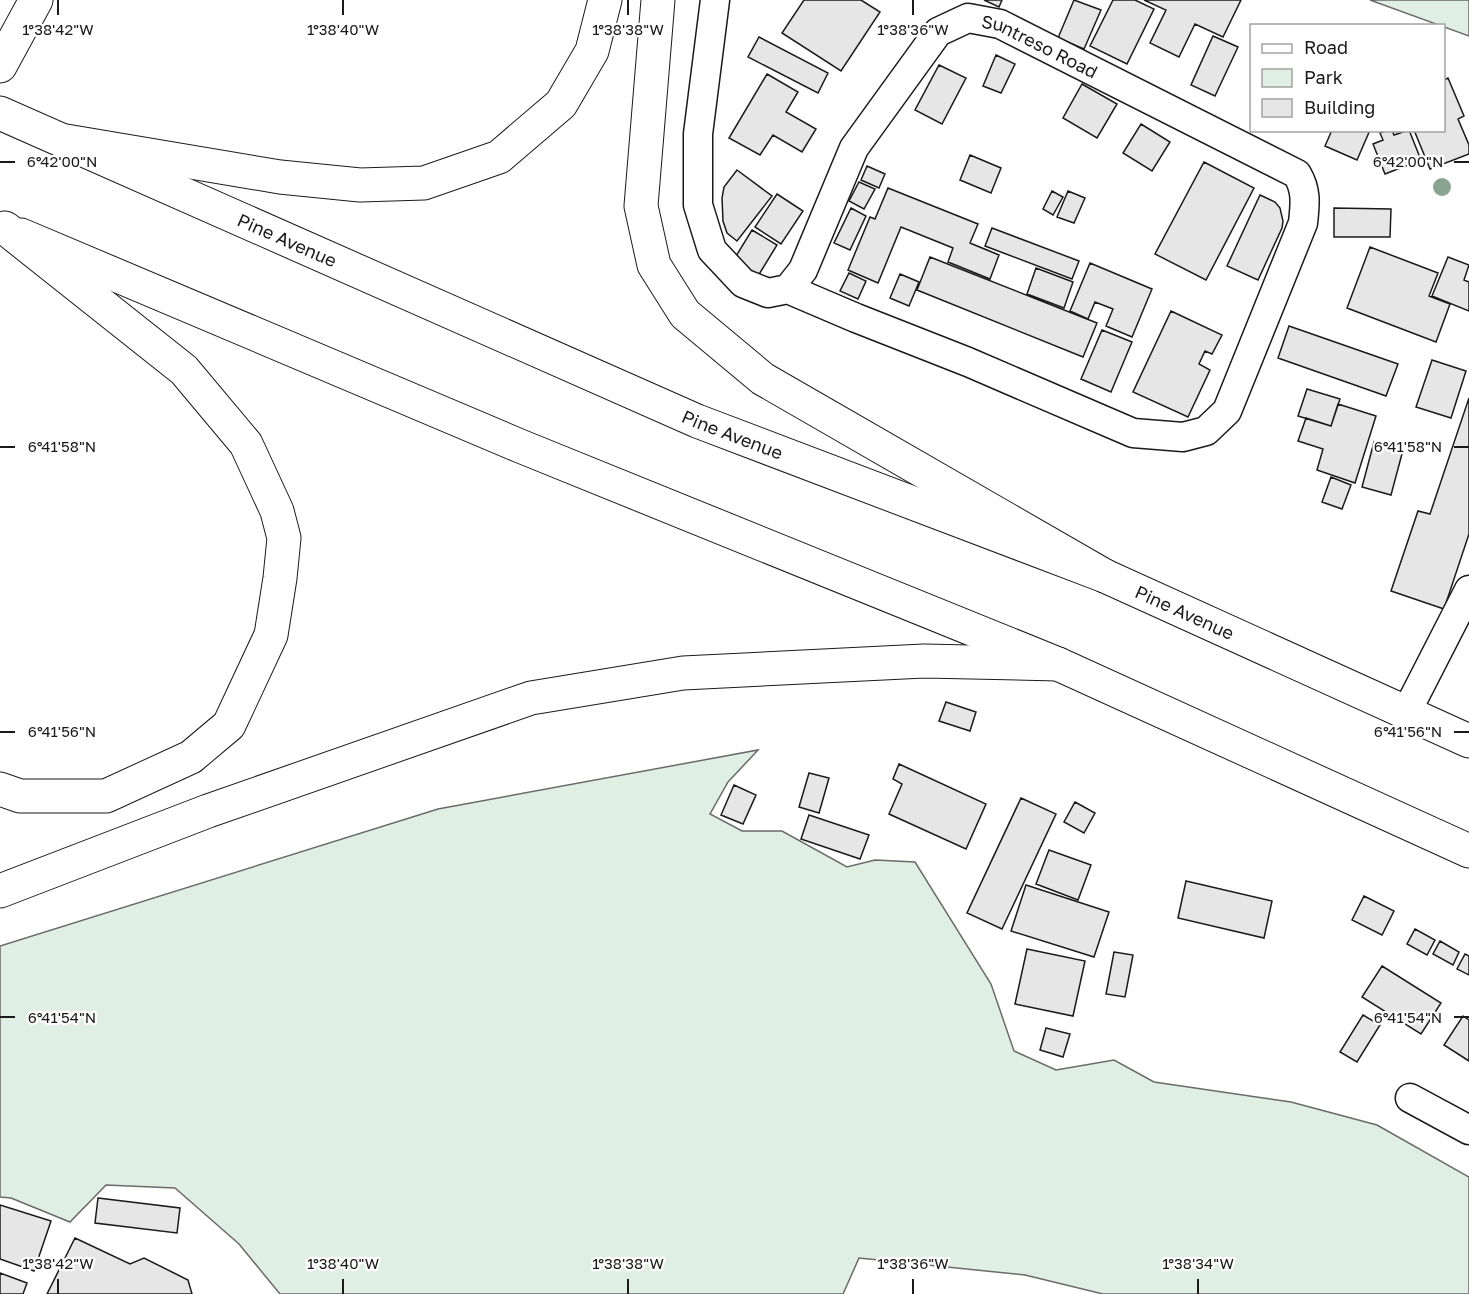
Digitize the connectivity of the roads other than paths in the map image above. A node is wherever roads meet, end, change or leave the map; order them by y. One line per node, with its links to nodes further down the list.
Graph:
1 (36, 0): 5 (main road)
2 (605, 0): 7 (main road)
3 (658, 0): 10 (main road)
4 (715, 0): 9 (street)
5 (0, 66)
6 (0, 113): 7 (main road, Pine Avenue)
7 (66, 141): 10 (main road, Pine Avenue)
8 (3, 227): 12 (main road); 15 (main road)
9 (788, 289): 9 (street, Suntreso Road)
10 (1105, 576): 13 (main road, Pine Avenue)
11 (1469, 590): 13 (street)
12 (1058, 664): 16 (main road); 17 (main road)
13 (1406, 713): 14 (main road, Pine Avenue)
14 (1469, 741)
15 (0, 789)
16 (1469, 851)
17 (0, 891)
18 (1410, 1098): 19 (street)
19 (1469, 1130)

